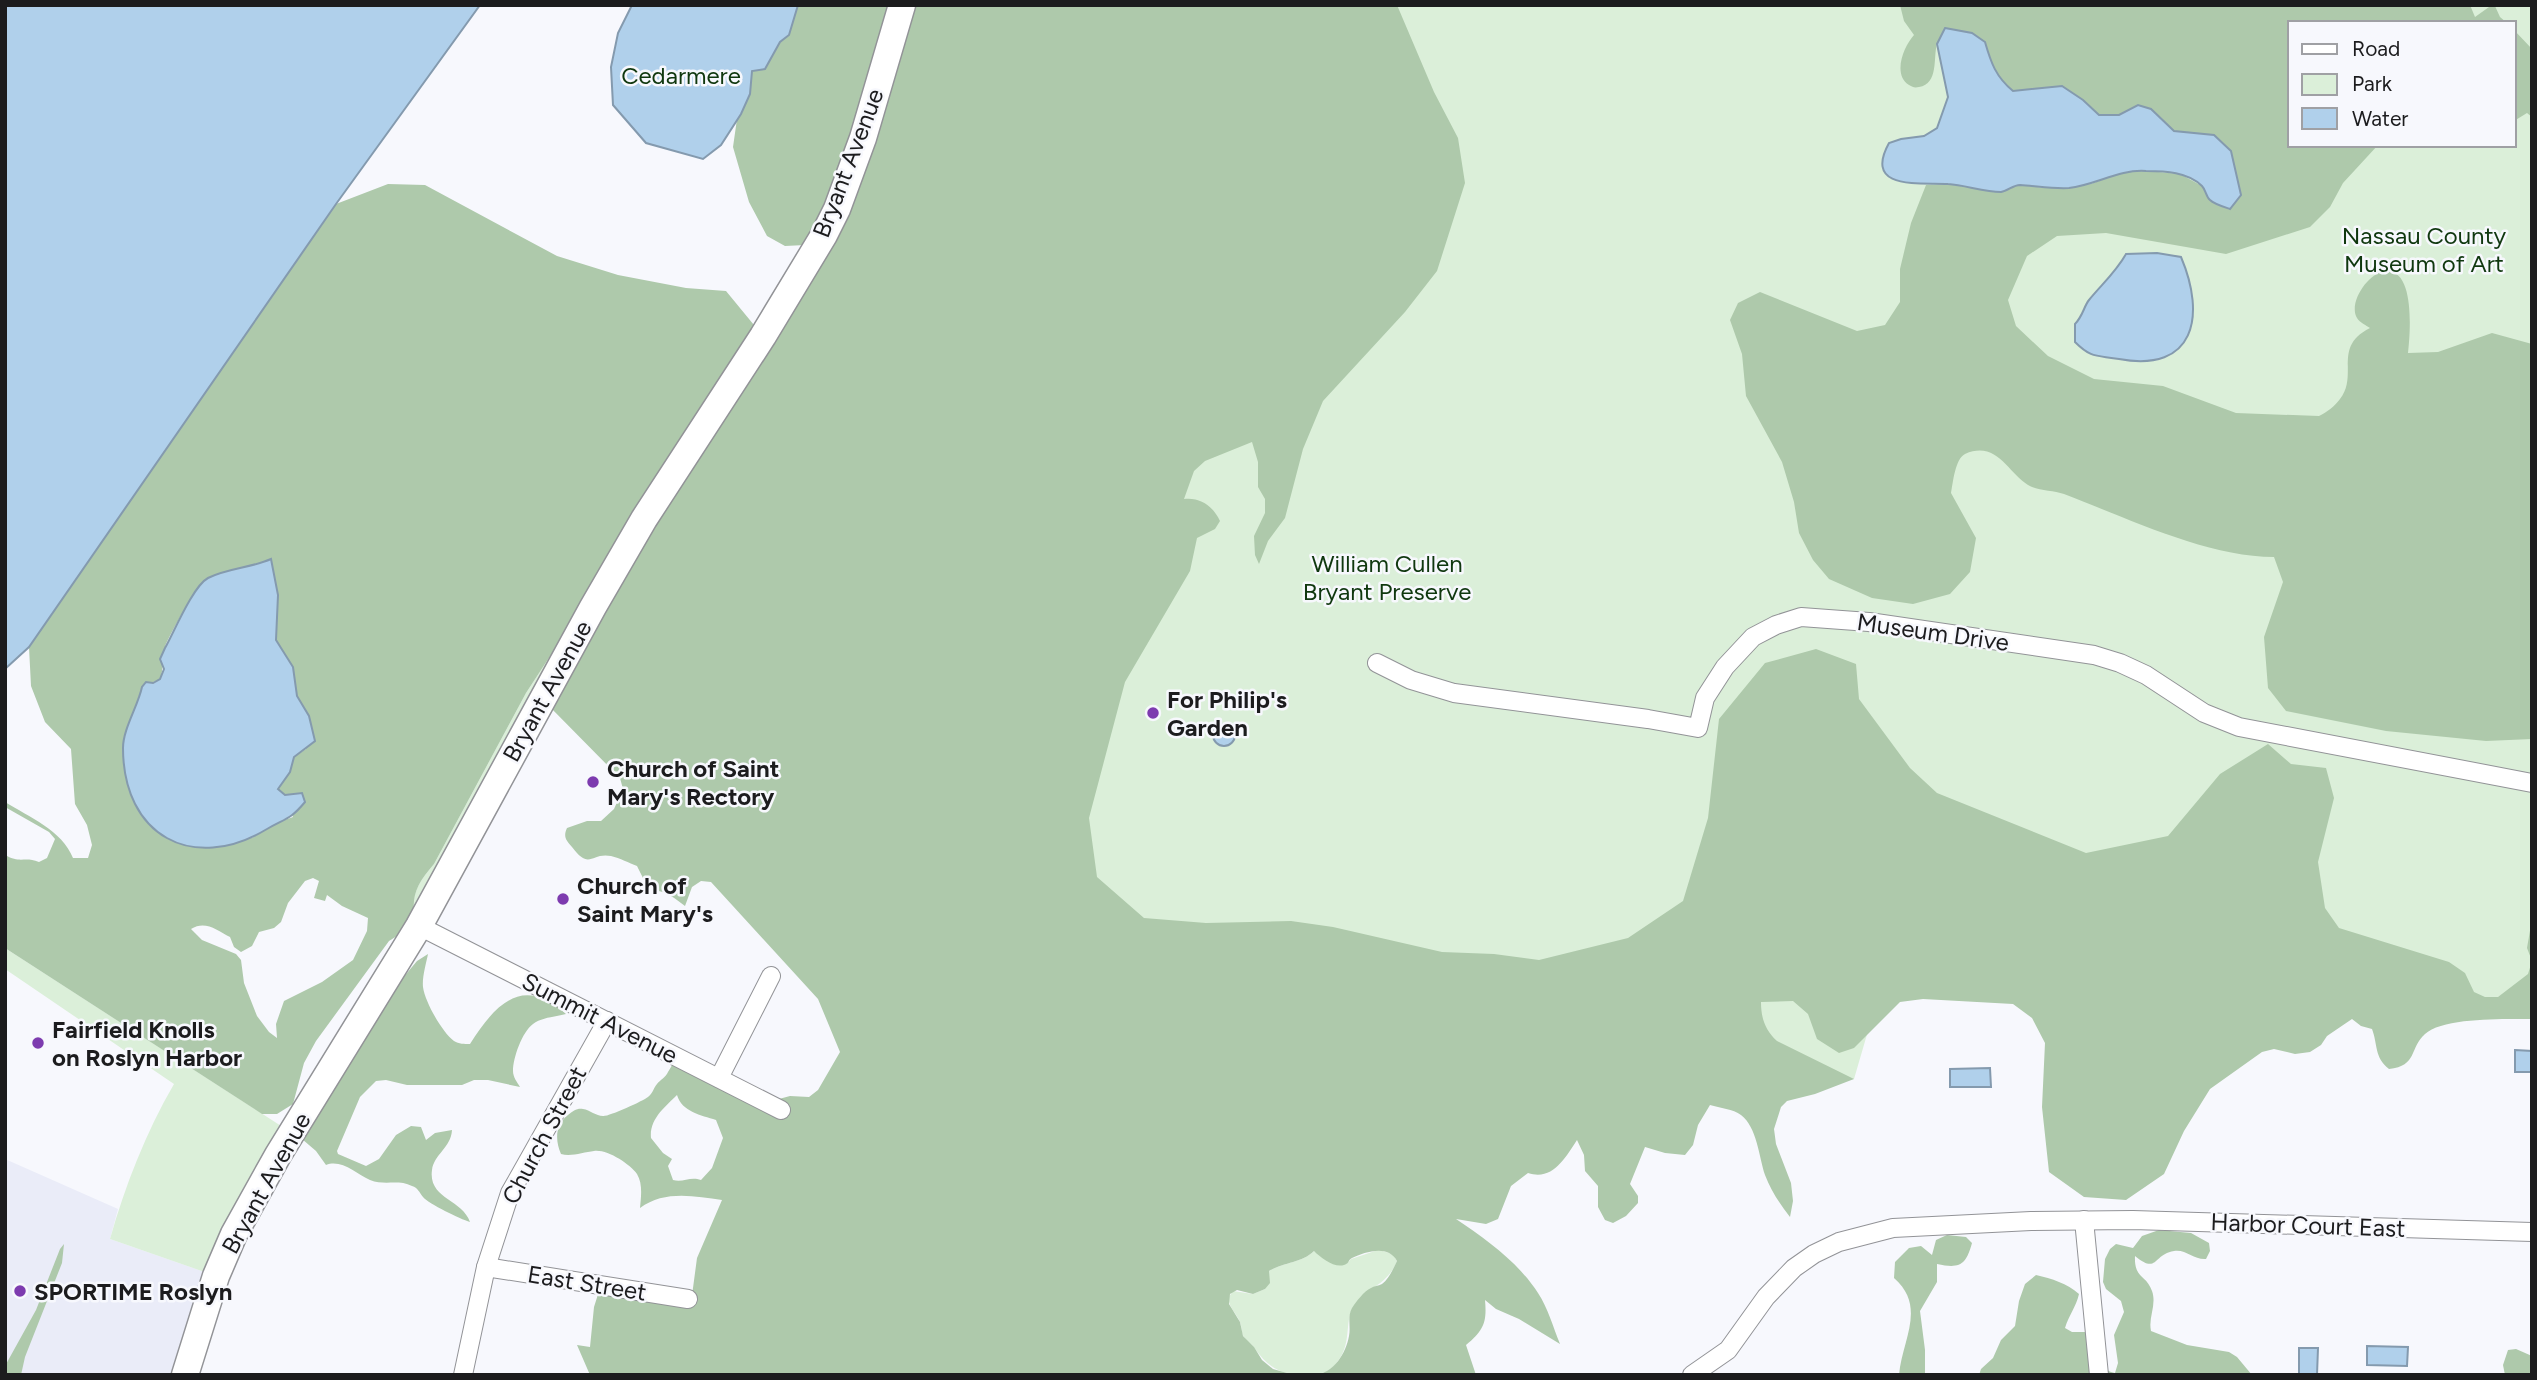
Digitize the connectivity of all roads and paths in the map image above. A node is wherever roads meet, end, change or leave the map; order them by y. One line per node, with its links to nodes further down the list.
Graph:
1 (902, 5): 4 (main road, Bryant Avenue)
2 (1377, 663): 3 (street, Museum Drive)
3 (2532, 783)
4 (419, 926): 6 (street, Summit Avenue); 13 (main road, Bryant Avenue)
5 (771, 976): 7 (street)
6 (607, 1021): 7 (street, Summit Avenue); 11 (street, Church Street)
7 (719, 1078): 8 (street, Summit Avenue)
8 (781, 1110)
9 (2084, 1220): 10 (street, Harbor Court East); 15 (street, Harbor Court East); 16 (street)
10 (2532, 1232)
11 (486, 1267): 12 (street, East Street); 14 (street, Church Street)
12 (688, 1299)
13 (185, 1375)
14 (463, 1375)
15 (1692, 1375)
16 (2099, 1375)

